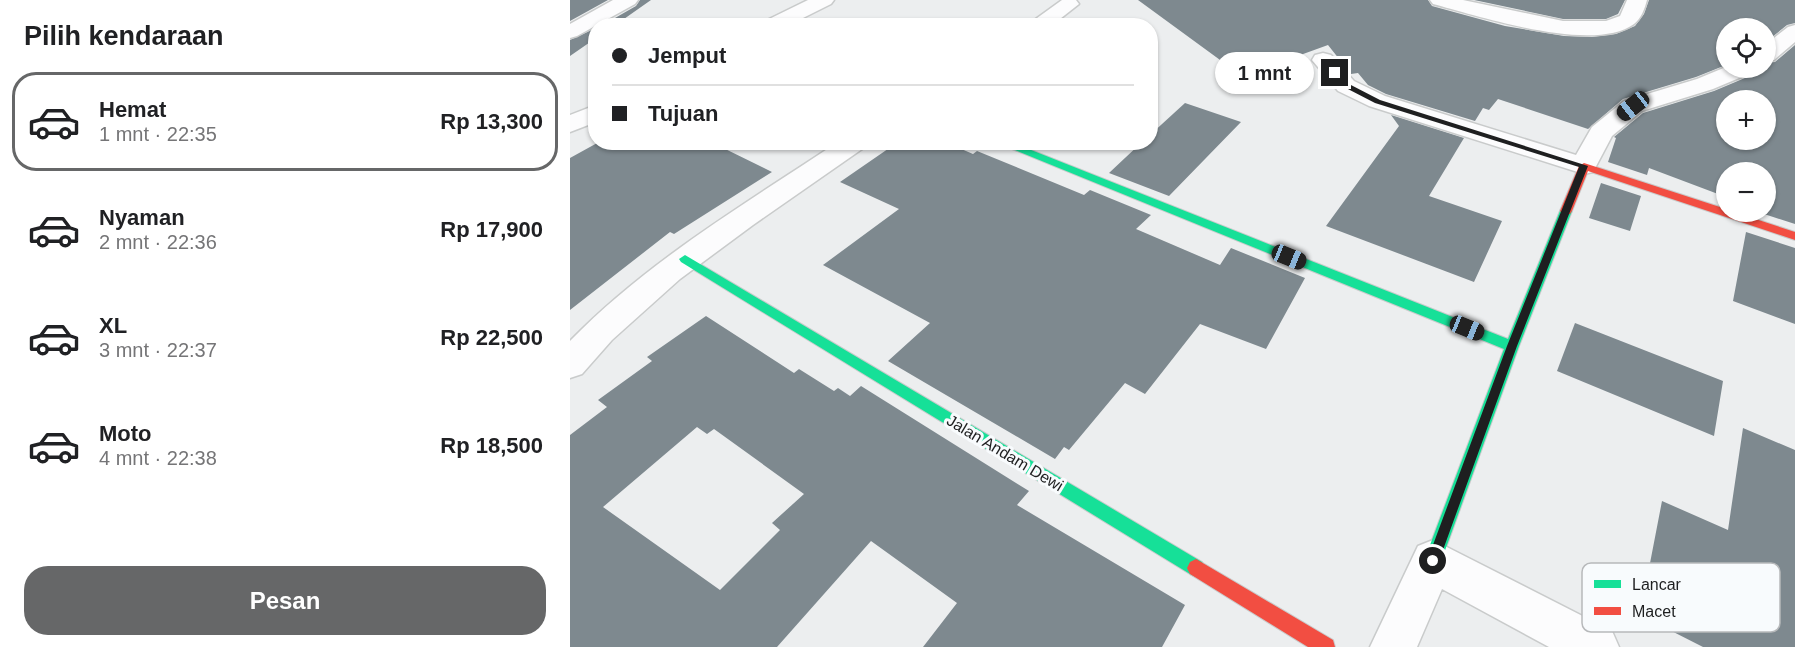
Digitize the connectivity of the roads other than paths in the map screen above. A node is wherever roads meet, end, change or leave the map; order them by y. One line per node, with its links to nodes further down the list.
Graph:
1 (628, 0): 6 (street)
2 (824, 0): 8 (street)
3 (1440, 0): 4 (street)
4 (1637, 0)
5 (1069, 4): 9 (street)
6 (613, 5): 7 (street)
7 (592, 18)
8 (787, 18)
9 (1048, 18)
10 (588, 21): 12 (street)
11 (1795, 31): 15 (street)
12 (570, 32)
13 (570, 37): 14 (street)
14 (588, 38)
15 (1776, 47)
16 (1323, 60): 22 (street)
17 (1719, 78): 22 (street)
18 (588, 116): 19 (street)
19 (570, 125)
20 (844, 150): 24 (street)
21 (1020, 150): 25 (street)
22 (1584, 166): 23 (street); 25 (street)
23 (1795, 236)
24 (685, 260): 26 (street); 28 (street, Jalan Andam Dewi)
25 (1512, 346): 27 (street)
26 (570, 364)
27 (1433, 561): 29 (street); 30 (street)
28 (1326, 647)
29 (1393, 647)
30 (1596, 647)

